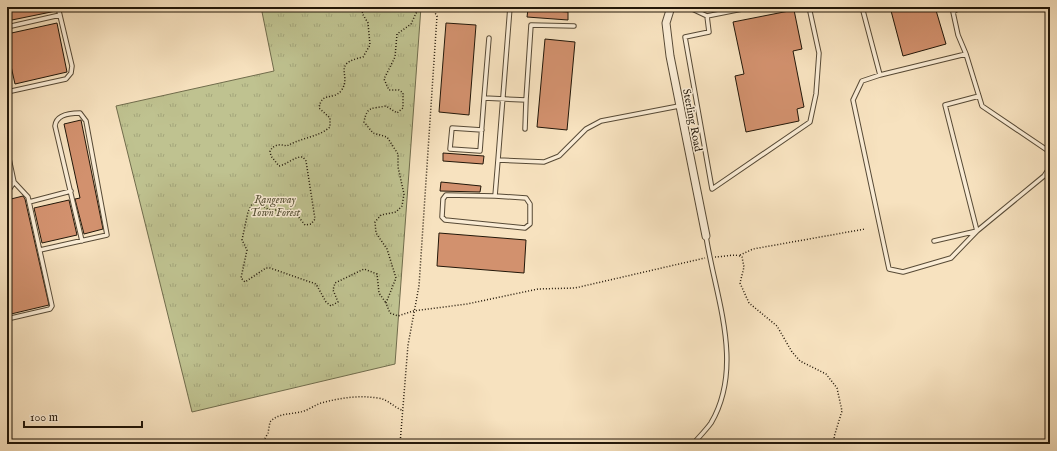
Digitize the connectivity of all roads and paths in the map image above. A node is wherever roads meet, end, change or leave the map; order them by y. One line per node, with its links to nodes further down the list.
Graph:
1 (58, 7): 12 (lane)
2 (366, 7): 44 (path)
3 (419, 7): 44 (path)
4 (431, 7): 45 (path)
5 (510, 7): 22 (lane)
6 (670, 7): 24 (street, Sterling Road)
7 (688, 7): 13 (lane)
8 (752, 7): 13 (lane)
9 (809, 7): 13 (lane)
10 (862, 7): 18 (lane)
11 (961, 7): 17 (lane)
12 (60, 15): 15 (lane); 19 (lane)
13 (707, 16)
14 (574, 26): 23 (lane)
15 (7, 27)
16 (489, 38): 21 (lane)
17 (966, 54): 18 (lane); 20 (lane)
18 (880, 75): 37 (lane)
19 (7, 92)
20 (978, 96): 28 (lane); 37 (lane)
21 (484, 98): 22 (lane); 26 (lane)
22 (504, 99): 23 (lane); 29 (lane)
23 (526, 100): 25 (lane)
24 (680, 106): 29 (lane); 38 (street, Sterling Road)
25 (525, 129)
26 (482, 130): 26 (lane)
27 (7, 149): 31 (lane)
28 (1050, 152)
29 (498, 160): 34 (lane)
30 (1050, 167): 37 (lane)
31 (14, 182): 33 (lane); 35 (lane)
32 (71, 191): 35 (lane); 39 (lane); 39 (lane)
33 (7, 193)
34 (495, 196): 34 (lane)
35 (29, 202): 41 (lane)
36 (865, 230): 42 (path)
37 (977, 231): 40 (lane)
38 (706, 236): 43 (lane)
39 (82, 241): 41 (lane)
40 (934, 241)
41 (40, 250): 46 (lane)
42 (740, 255): 43 (path); 51 (path)
43 (709, 257): 45 (path); 50 (lane)
44 (386, 303): 45 (path)
45 (413, 311): 47 (path)
46 (7, 319)
47 (402, 410): 48 (path); 49 (path)
48 (262, 444)
49 (400, 444)
50 (693, 444)
51 (836, 444)

